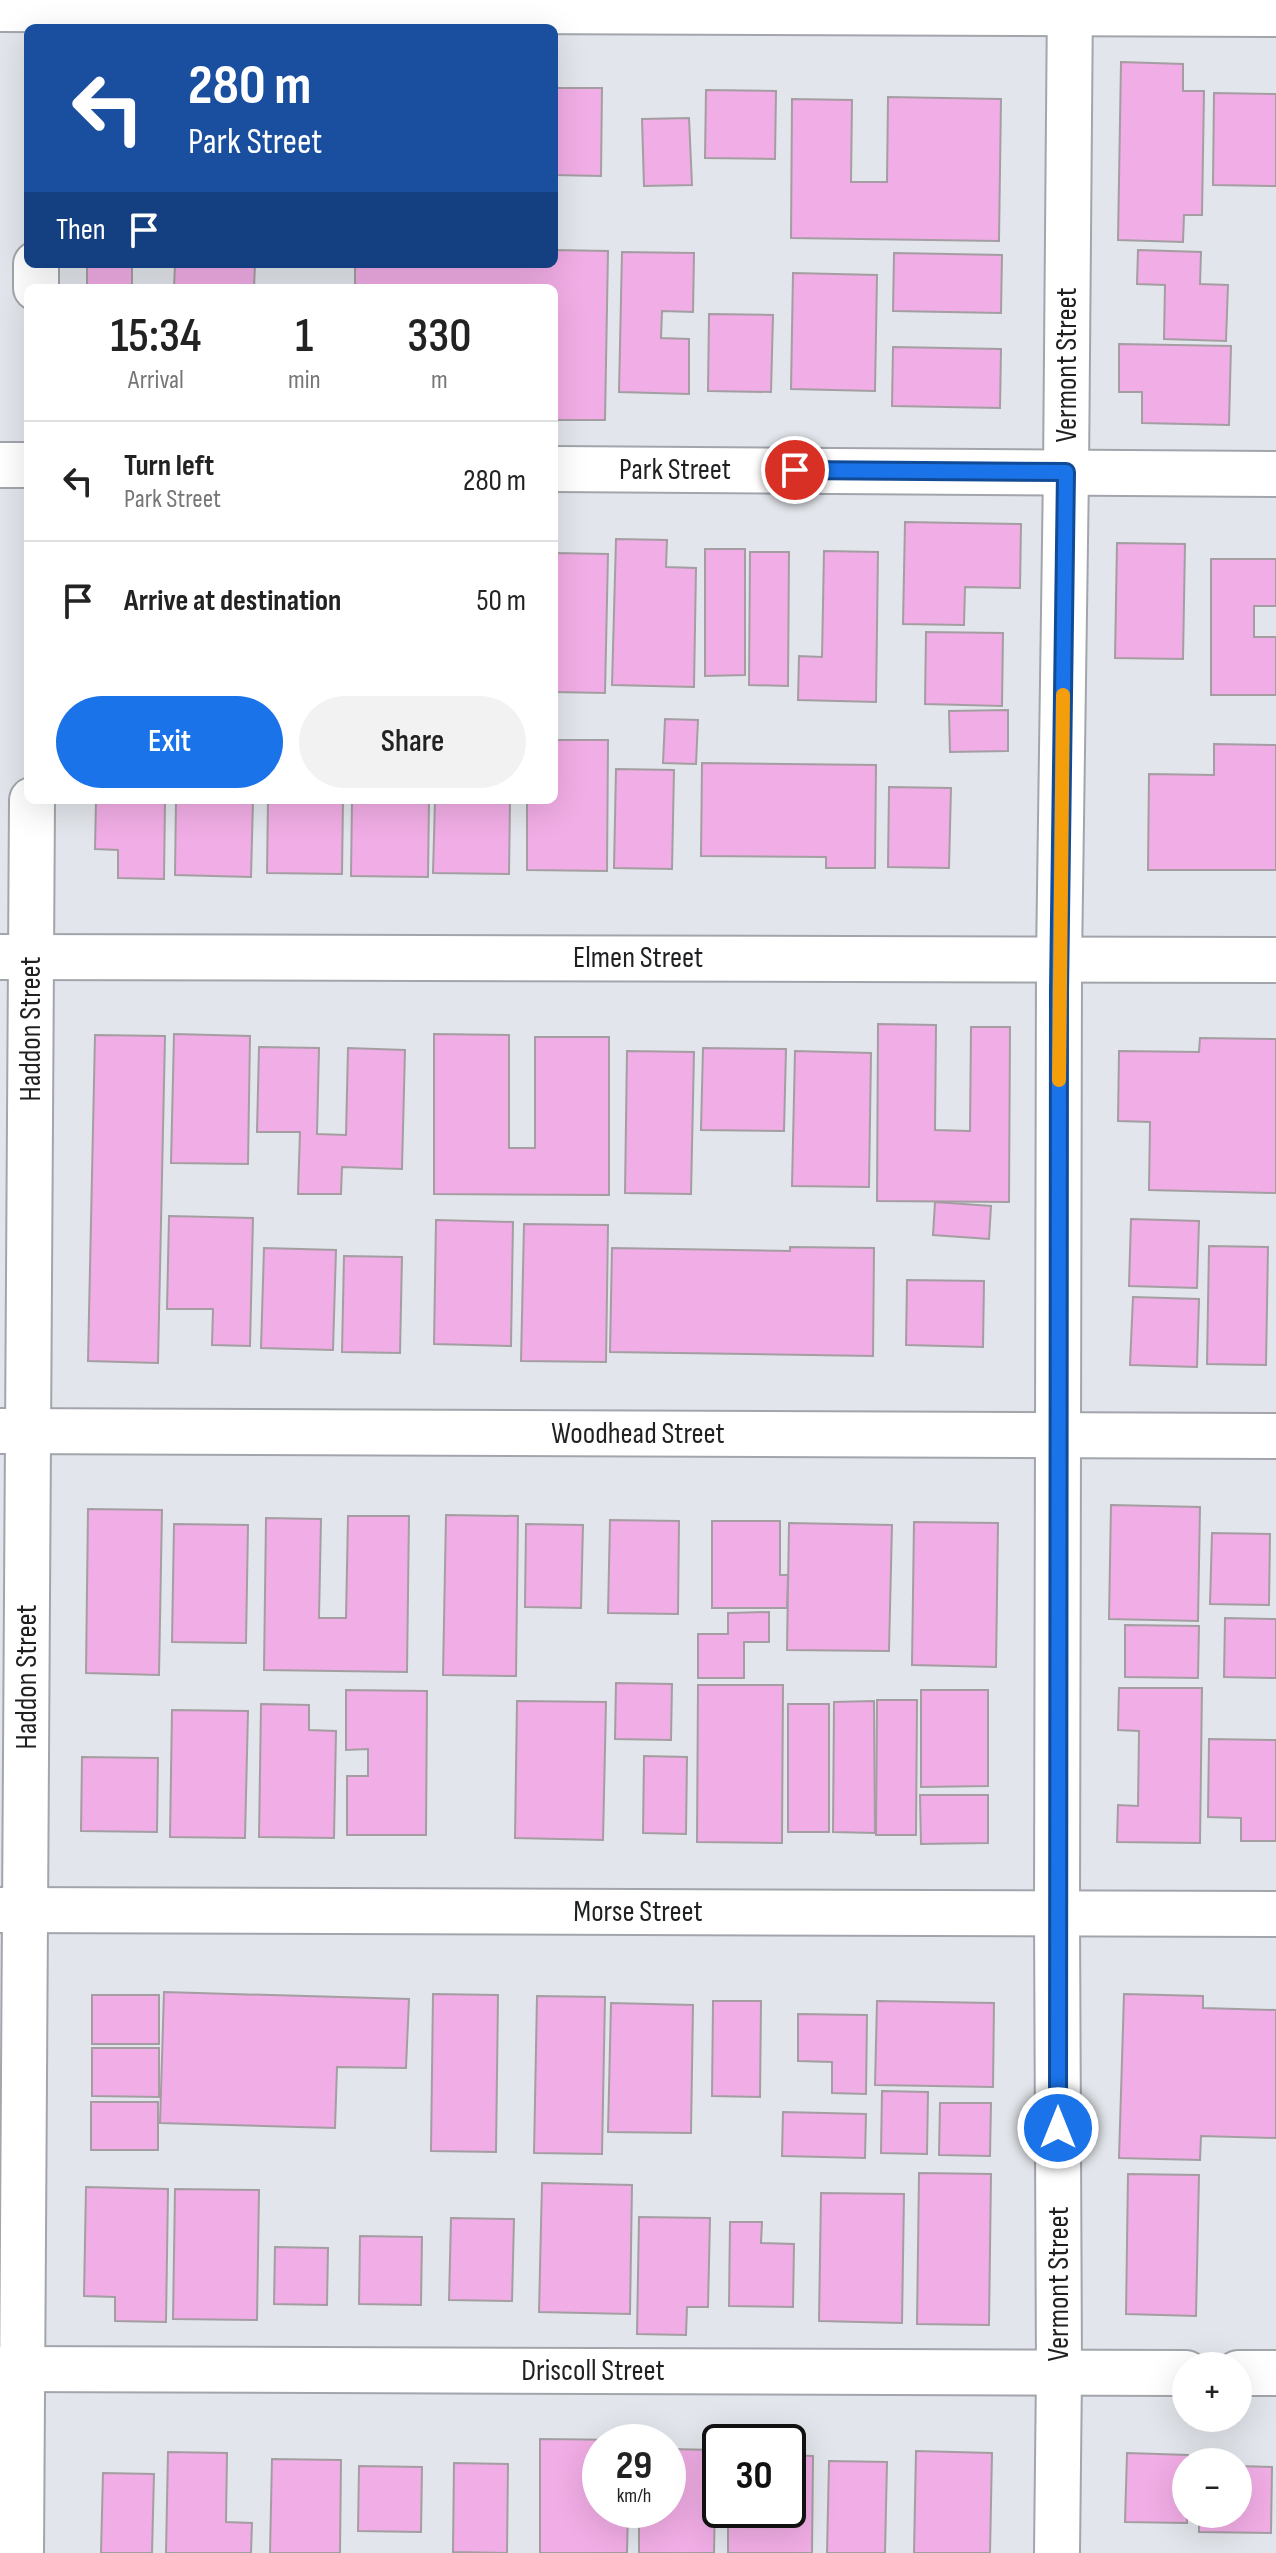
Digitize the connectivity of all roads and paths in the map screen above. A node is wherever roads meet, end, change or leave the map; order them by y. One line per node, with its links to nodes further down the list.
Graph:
1 (1070, 7): 2 (street); 3 (street); 7 (street, Vermont Street)
2 (29, 11)
3 (1276, 14)
4 (0, 465): 5 (street)
5 (24, 465)
6 (558, 469): 7 (street, Park Street)
7 (1066, 472): 8 (street, Park Street); 11 (street, Vermont Street)
8 (1276, 474)
9 (32, 804): 10 (street, Haddon Street)
10 (16, 957): 11 (street, Elmen Street); 13 (street, Haddon Street)
11 (1059, 960): 12 (street, Elmen Street); 14 (street, Vermont Street)
12 (1276, 960)
13 (14, 1431): 14 (street, Woodhead Street); 16 (street, Haddon Street)
14 (1058, 1435): 15 (street, Woodhead Street); 17 (street, Vermont Street)
15 (1276, 1436)
16 (13, 1910): 17 (street, Morse Street); 19 (street, Haddon Street)
17 (1057, 1914): 18 (street, Morse Street); 20 (street, Vermont Street)
18 (1276, 1914)
19 (11, 2369): 20 (street, Driscoll Street); 24 (street, Haddon Street)
20 (1059, 2373): 21 (street, Driscoll Street); 25 (street, Vermont Street)
21 (1172, 2373)
22 (1252, 2373): 23 (street)
23 (1276, 2373)
24 (21, 2553)
25 (1057, 2553)

